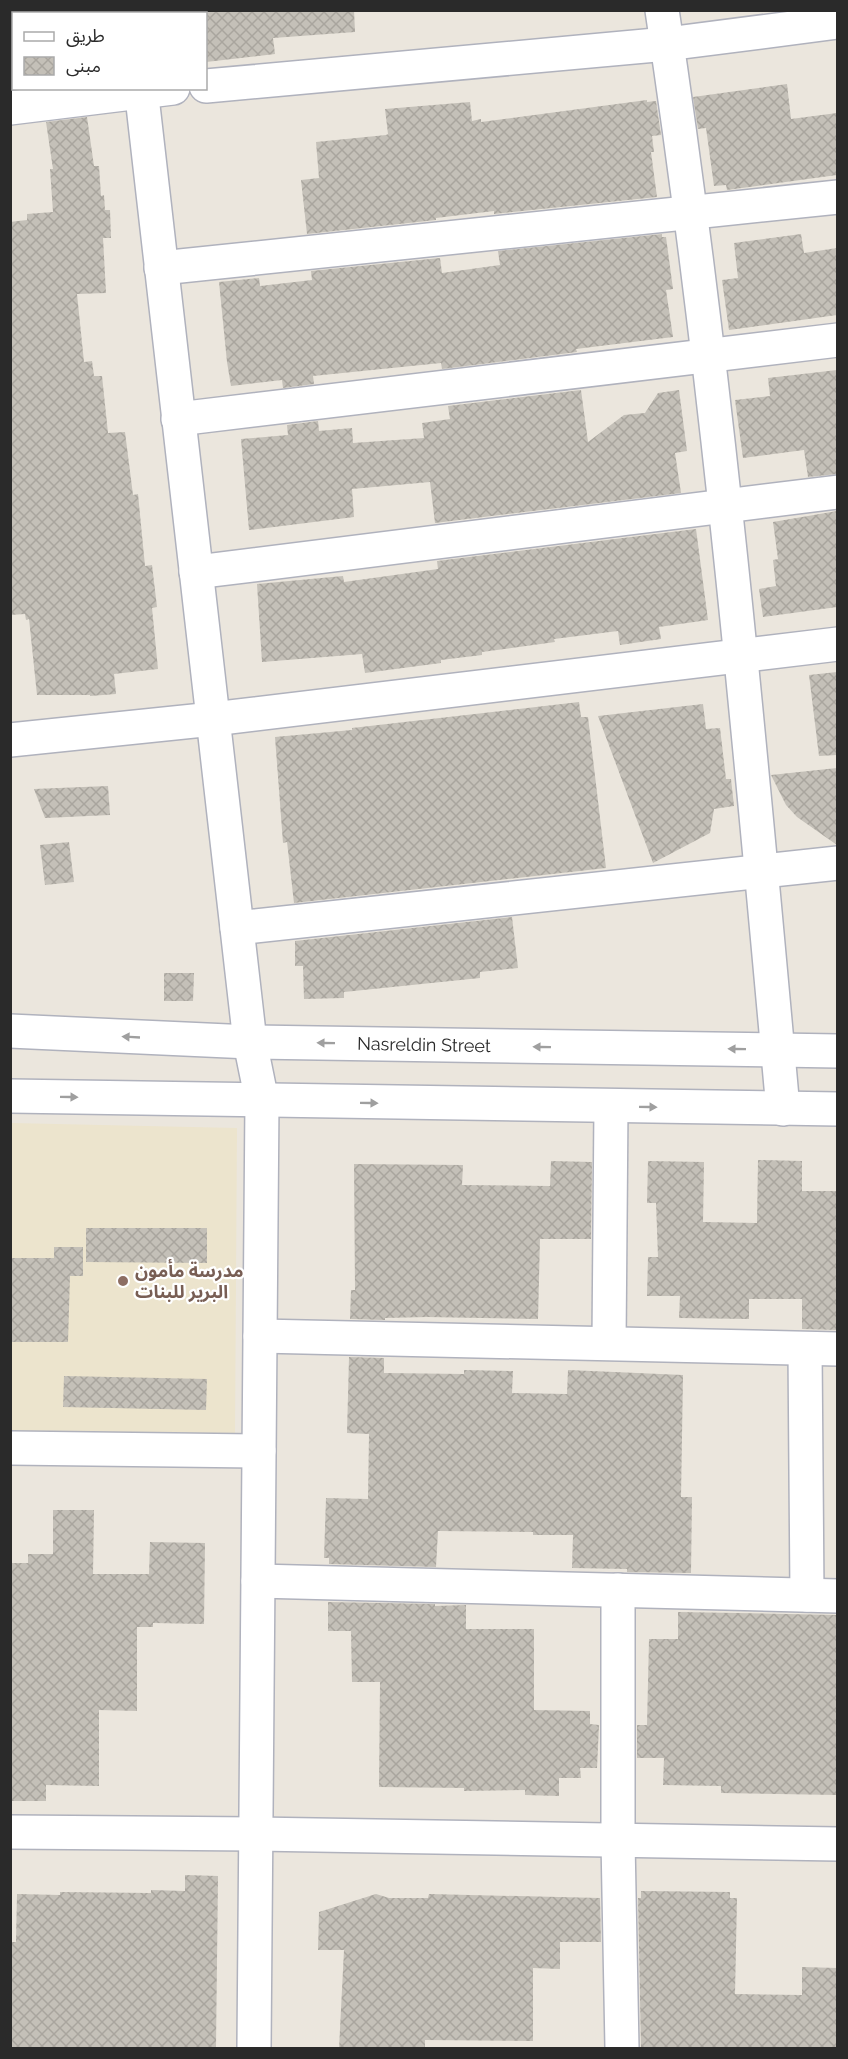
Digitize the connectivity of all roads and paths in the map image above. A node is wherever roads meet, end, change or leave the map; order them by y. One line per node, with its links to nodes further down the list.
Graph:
1 (662, 10): 3 (street)
2 (837, 22): 3 (street)
3 (667, 44): 4 (street); 8 (street)
4 (207, 86)
5 (141, 90): 6 (street); 9 (street)
6 (10, 108)
7 (837, 197): 8 (street)
8 (691, 214): 9 (street); 11 (street)
9 (161, 268): 12 (street)
10 (837, 340): 11 (street)
11 (708, 356): 12 (street); 14 (street)
12 (178, 419): 15 (street)
13 (837, 492): 14 (street)
14 (725, 505): 15 (street); 17 (street)
15 (196, 572): 18 (street)
16 (837, 645): 17 (street)
17 (741, 657): 18 (street); 21 (street)
18 (213, 719): 19 (street); 22 (street)
19 (10, 740)
20 (837, 863): 21 (street)
21 (763, 872): 22 (street); 25 (street)
22 (237, 928): 24 (street)
23 (10, 1031): 24 (street, Nasreldin Street, one-way to 23)
24 (250, 1042): 25 (street, Nasreldin Street, one-way to 24); 28 (street)
25 (778, 1050): 26 (street, Nasreldin Street); 30 (street)
26 (837, 1051)
27 (10, 1096): 28 (street, one-way to 28)
28 (262, 1101): 29 (street, one-way to 29); 32 (street)
29 (610, 1106): 30 (street, one-way to 30); 33 (street)
30 (783, 1109): 31 (street)
31 (837, 1109)
32 (260, 1336): 33 (street); 37 (street)
33 (609, 1342): 34 (street)
34 (805, 1349): 35 (street); 40 (street)
35 (837, 1349)
36 (10, 1448): 37 (street)
37 (259, 1451): 38 (street)
38 (258, 1581): 39 (street); 42 (street)
39 (618, 1590): 40 (street); 43 (street)
40 (822, 1595)
41 (10, 1832): 42 (street)
42 (256, 1834): 43 (street); 45 (street)
43 (618, 1841): 44 (street); 46 (street)
44 (837, 1844)
45 (254, 2049)
46 (622, 2049)

